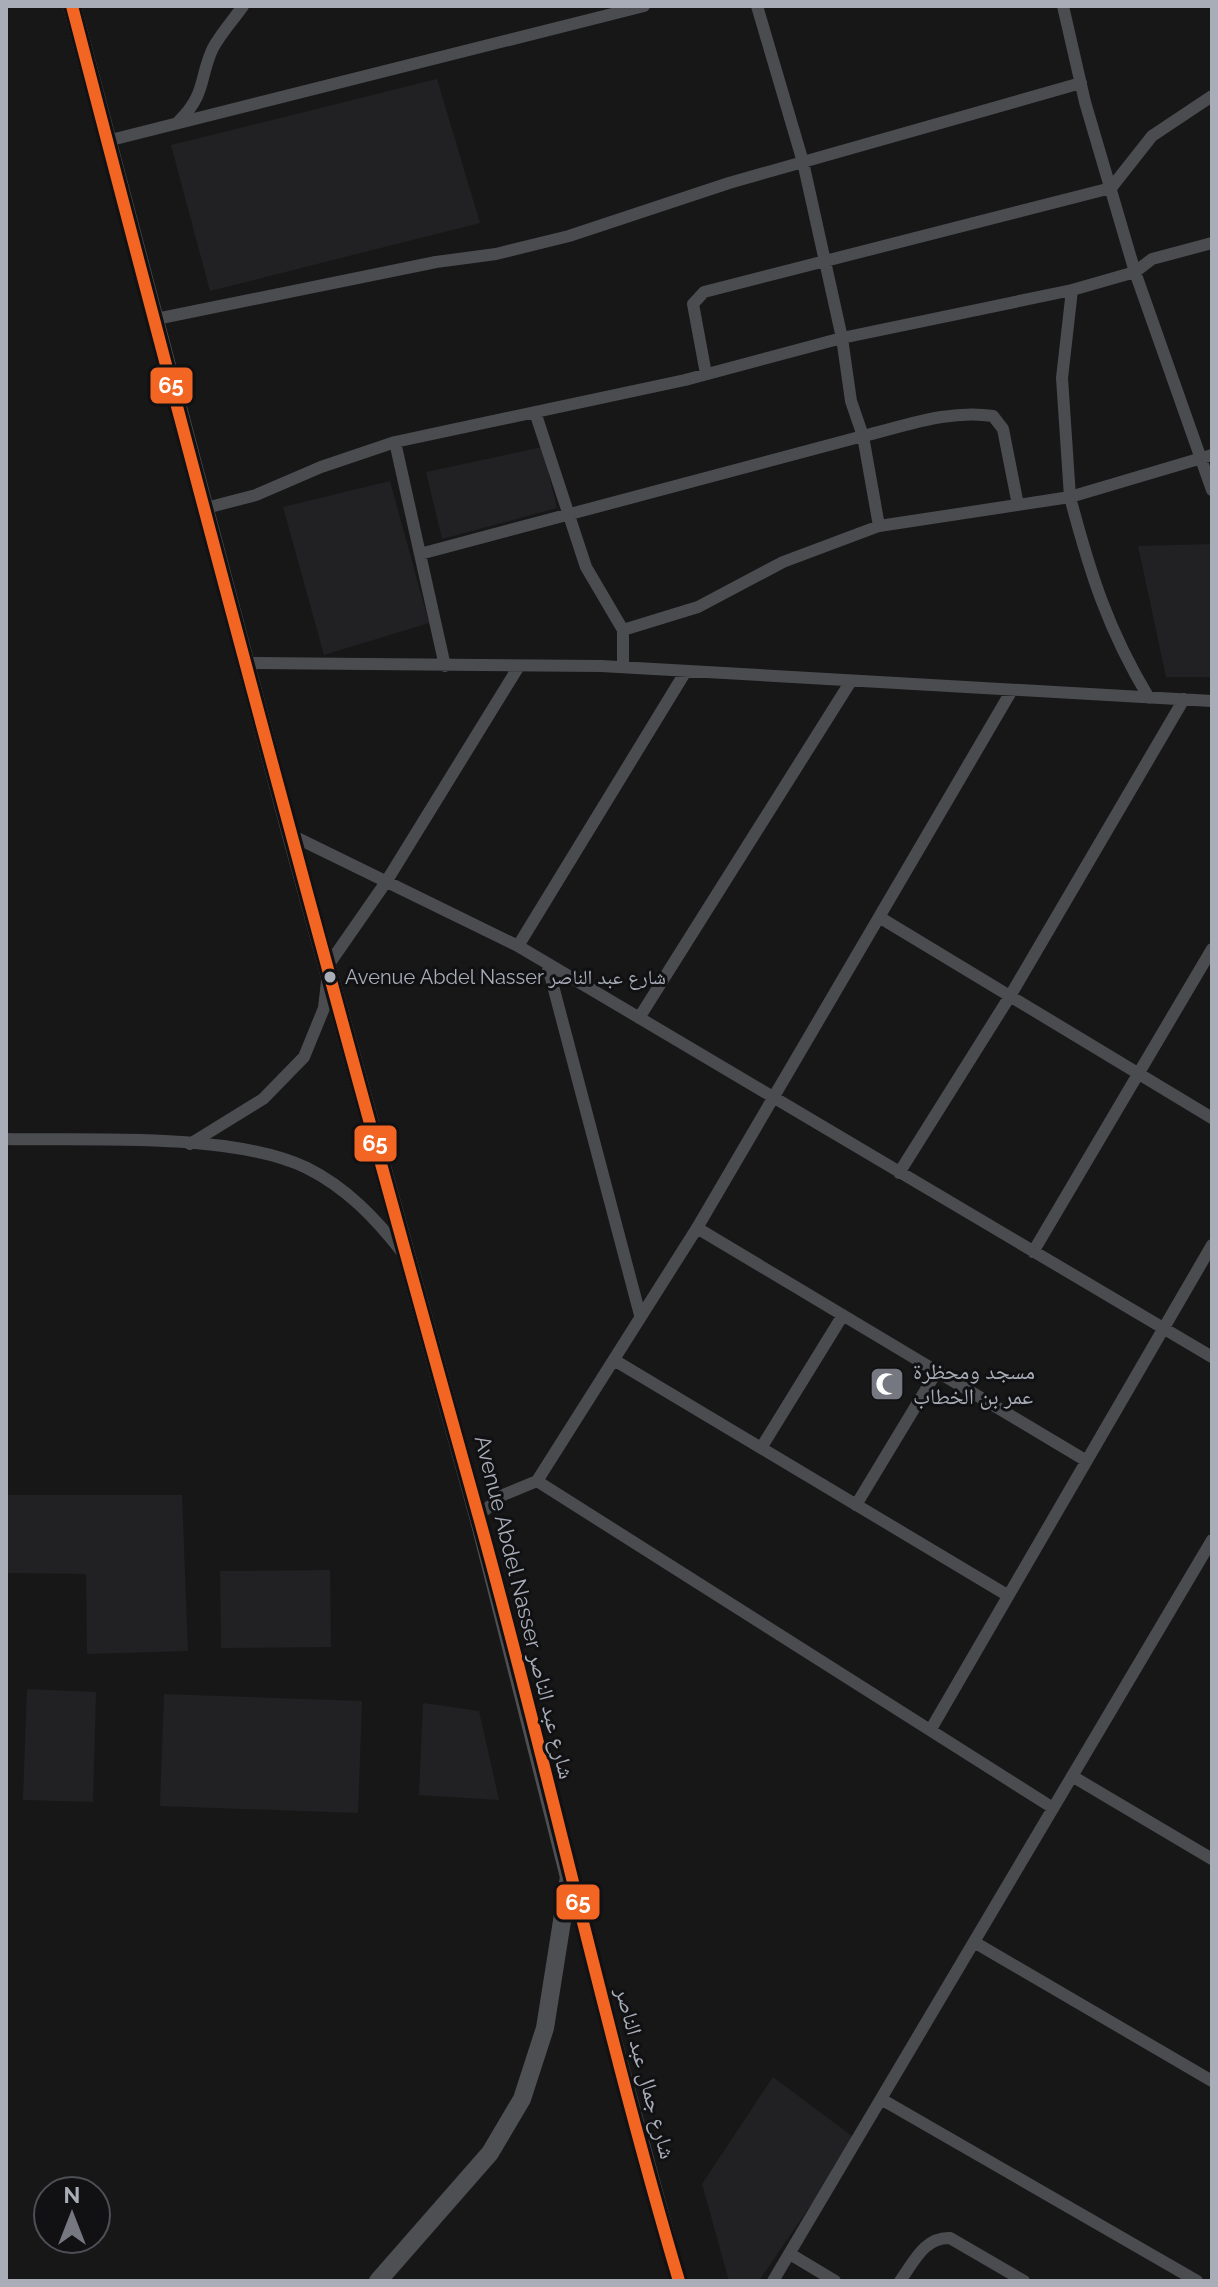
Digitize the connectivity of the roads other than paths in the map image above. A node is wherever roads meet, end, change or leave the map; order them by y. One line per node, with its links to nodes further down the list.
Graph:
1 (72, 6): 9 (main road, Avenue Abdel Nasser شارع عبد الناصر)
2 (243, 6): 8 (street)
3 (644, 6): 8 (street)
4 (757, 6): 10 (street)
5 (1063, 6): 6 (street)
6 (1081, 83): 10 (street); 11 (street)
7 (1212, 96): 11 (street)
8 (177, 123): 9 (street)
9 (107, 141): 16 (main road, Avenue Abdel Nasser شارع عبد الناصر)
10 (803, 162): 13 (street); 16 (street)
11 (1111, 188): 13 (street); 14 (street)
12 (1212, 243): 14 (street)
13 (823, 261): 17 (street); 18 (street)
14 (1135, 272): 15 (street); 22 (street)
15 (1072, 290): 17 (street); 24 (street)
16 (156, 319): 26 (main road, Avenue Abdel Nasser شارع عبد الناصر)
17 (842, 338): 18 (street); 20 (street)
18 (706, 374): 19 (street)
19 (535, 412): 21 (street); 27 (street)
20 (863, 436): 25 (street); 27 (street); 28 (street)
21 (395, 442): 26 (street); 29 (street)
22 (1207, 457): 23 (street); 24 (street)
23 (1212, 490)
24 (1070, 497): 25 (street); 38 (street)
25 (1018, 505): 28 (street)
26 (206, 508): 31 (main road, Avenue Abdel Nasser شارع عبد الناصر)
27 (569, 515): 29 (street); 30 (street)
28 (879, 526): 30 (street)
29 (420, 554): 32 (street)
30 (623, 630): 34 (street)
31 (248, 663): 32 (street); 41 (main road, Avenue Abdel Nasser شارع عبد الناصر)
32 (445, 666): 33 (street)
33 (519, 666): 34 (street); 42 (street)
34 (623, 667): 35 (street)
35 (686, 671): 36 (street); 44 (street)
36 (851, 681): 37 (street); 49 (street)
37 (1012, 690): 38 (street); 43 (street)
38 (1149, 698): 39 (street)
39 (1184, 699): 40 (street); 48 (street)
40 (1212, 701)
41 (291, 835): 42 (street); 47 (main road, Avenue Abdel Nasser شارع عبد الناصر)
42 (386, 882): 44 (street); 47 (street)
43 (879, 917): 48 (street); 51 (street)
44 (518, 946): 46 (street)
45 (1212, 949): 50 (street)
46 (547, 963): 49 (street); 60 (street)
47 (329, 964): 54 (street); 59 (main road, Avenue Abdel Nasser شارع عبد الناصر)
48 (1010, 996): 50 (street); 55 (street)
49 (639, 1018): 51 (street)
50 (1138, 1074): 52 (street); 58 (street)
51 (773, 1097): 55 (street); 56 (street)
52 (1212, 1118)
53 (6, 1139): 54 (street)
54 (190, 1144): 59 (street)
55 (899, 1173): 58 (street)
56 (697, 1228): 60 (street); 61 (street)
57 (1212, 1245): 62 (street)
58 (1033, 1252): 62 (street)
59 (412, 1264): 70 (main road, Avenue Abdel Nasser شارع عبد الناصر)
60 (640, 1315): 64 (street)
61 (843, 1315): 65 (street); 66 (street)
62 (1162, 1329): 63 (street); 67 (street)
63 (1212, 1357)
64 (614, 1360): 66 (street); 68 (street)
65 (937, 1371): 67 (street); 69 (street)
66 (761, 1448): 69 (street)
67 (1085, 1460): 73 (street)
68 (537, 1481): 70 (street); 74 (street)
69 (856, 1505): 73 (street)
70 (478, 1516): 78 (main road, Avenue Abdel Nasser شارع عبد الناصر)
71 (1212, 1540): 72 (street)
72 (1206, 1563): 75 (street)
73 (1007, 1595): 74 (street)
74 (931, 1729): 76 (street)
75 (1072, 1776): 76 (street); 77 (street)
76 (1053, 1808): 79 (street)
77 (1212, 1859)
78 (569, 1877): 83 (main road); 84 (main road, شارع جمال عبد الناصر)
79 (974, 1942): 80 (street); 81 (street)
80 (1212, 2081)
81 (881, 2099): 82 (street); 89 (street)
82 (790, 2254): 85 (street); 86 (street)
83 (378, 2281)
84 (679, 2281)
85 (773, 2281)
86 (835, 2281)
87 (900, 2281): 88 (street)
88 (1024, 2281)
89 (1197, 2281)

